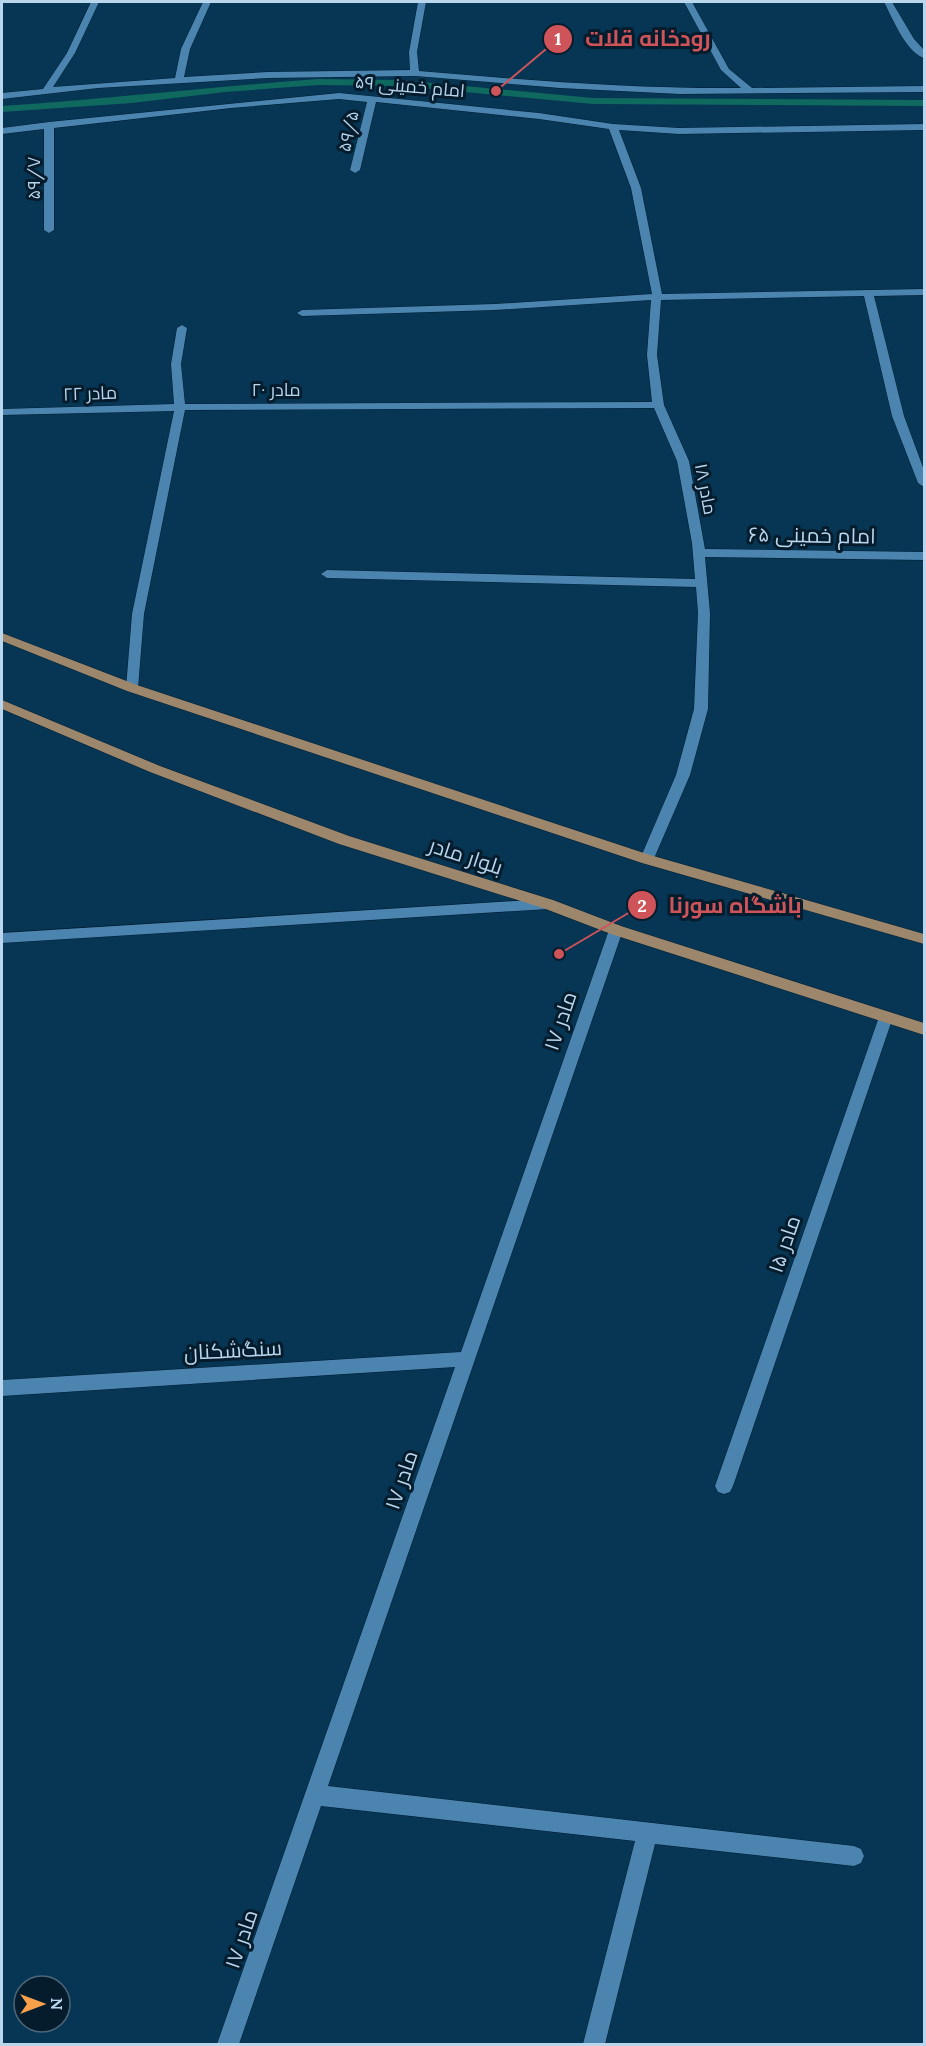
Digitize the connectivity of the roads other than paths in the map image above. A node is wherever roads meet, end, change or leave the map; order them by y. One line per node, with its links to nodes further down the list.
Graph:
1 (95, 2): 10 (street)
2 (207, 2): 8 (street)
3 (422, 2): 7 (street)
4 (688, 2): 11 (street)
5 (888, 2): 6 (street)
6 (924, 55)
7 (415, 73): 8 (street, امام خمینی ۵۹); 11 (street, امام خمینی ۵۹)
8 (179, 80): 10 (street, امام خمینی ۵۹)
9 (924, 89): 11 (street, امام خمینی ۵۹)
10 (46, 91): 12 (street, امام خمینی ۵۹)
11 (752, 92)
12 (2, 96)
13 (372, 99): 14 (street, امام خمینی ۵۹); 15 (street, امام خمینی ۵۹); 18 (street, ۵۹/۵)
14 (49, 125): 17 (street, امام خمینی ۵۹); 19 (street, ۵۹/۷)
15 (613, 127): 16 (street, امام خمینی ۵۹); 22 (street, مادر ۱۸)
16 (924, 127)
17 (2, 131)
18 (355, 170)
19 (49, 230)
20 (924, 292): 21 (street)
21 (868, 293): 22 (street); 28 (street)
22 (656, 297): 23 (street); 25 (street, مادر ۱۸)
23 (302, 313)
24 (182, 328): 26 (street)
25 (658, 405): 26 (street, مادر ۲۰); 29 (street, مادر ۱۸)
26 (180, 407): 27 (street, مادر ۲۲); 34 (street)
27 (2, 412)
28 (924, 483)
29 (699, 553): 30 (street, امام خمینی ۶۵); 32 (street, مادر ۱۸)
30 (924, 556)
31 (327, 573): 32 (street)
32 (701, 582): 36 (street, مادر ۱۸)
33 (2, 637): 34 (main road)
34 (132, 688): 36 (main road)
35 (2, 704): 37 (main road, بلوار مادر)
36 (647, 859): 40 (main road)
37 (548, 904): 38 (main road, بلوار مادر); 39 (street)
38 (616, 930): 41 (main road, بلوار مادر); 43 (street, مادر ۱۷)
39 (2, 938)
40 (924, 939)
41 (886, 1017): 42 (main road, بلوار مادر); 45 (street, مادر ۱۵)
42 (924, 1029)
43 (467, 1359): 44 (street, سنگ‌شکنان); 46 (street, مادر ۱۷)
44 (2, 1388)
45 (724, 1486)
46 (315, 1795): 47 (street); 49 (street, مادر ۱۷)
47 (647, 1834): 48 (street); 50 (street)
48 (854, 1856)
49 (228, 2044)
50 (594, 2044)

